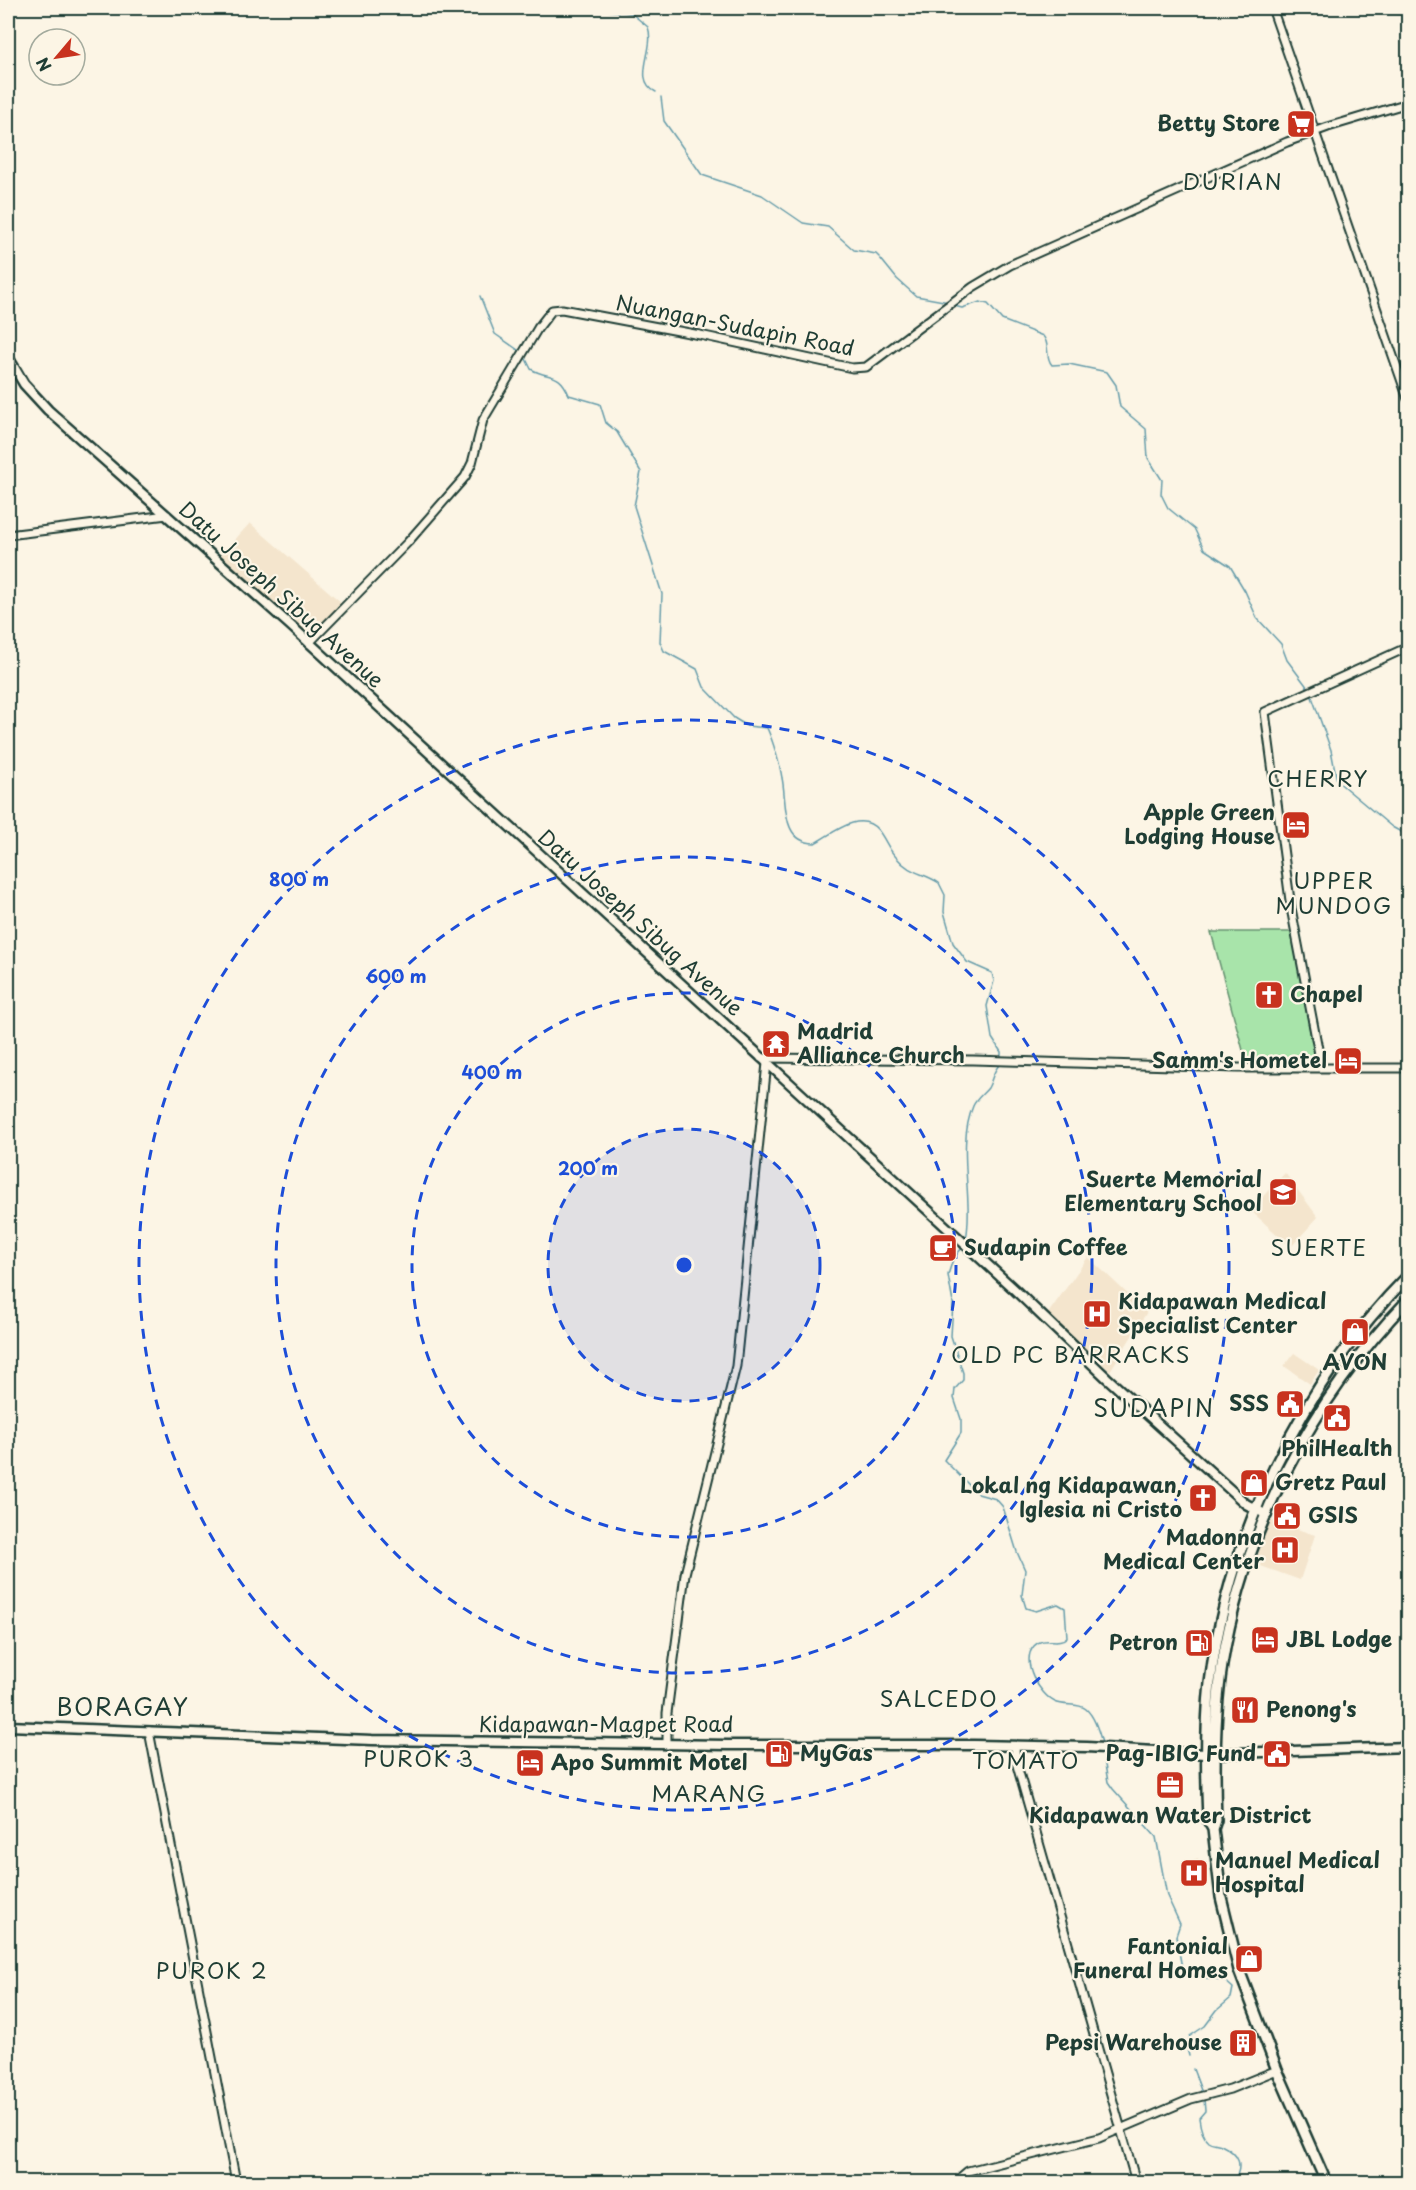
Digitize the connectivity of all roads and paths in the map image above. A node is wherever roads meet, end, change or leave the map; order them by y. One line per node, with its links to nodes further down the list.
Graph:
1 (1272, 8): 3 (street)
2 (1408, 104): 3 (street, Nuangan-Sudapin Road)
3 (1313, 132): 5 (street); 8 (street, Nuangan-Sudapin Road)
4 (8, 357): 6 (main road, Datu Joseph Sibug Avenue)
5 (1408, 399)
6 (166, 515): 7 (street); 8 (main road, Datu Joseph Sibug Avenue)
7 (8, 535)
8 (309, 643): 10 (main road, Datu Joseph Sibug Avenue)
9 (1408, 647): 11 (street)
10 (764, 1061): 11 (street); 15 (main road, Datu Joseph Sibug Avenue); 20 (street)
11 (1318, 1067): 12 (street)
12 (1408, 1068)
13 (1408, 1276): 15 (highway)
14 (1408, 1300): 16 (highway)
15 (1255, 1510): 16 (main road, Datu Joseph Sibug Avenue); 17 (highway)
16 (1267, 1515): 17 (highway)
17 (1218, 1664): 23 (highway)
18 (8, 1726): 19 (main road, Kidapawan-Magpet Road)
19 (149, 1731): 20 (main road, Kidapawan-Magpet Road); 26 (street)
20 (667, 1745): 21 (main road, Kidapawan-Magpet Road)
21 (1015, 1746): 23 (main road, Kidapawan-Magpet Road); 25 (street)
22 (1408, 1747): 23 (main road, Kidapawan-Magpet Road)
23 (1210, 1754): 24 (highway)
24 (1277, 2070): 25 (street); 29 (highway)
25 (1122, 2129): 27 (street); 28 (street)
26 (236, 2182)
27 (963, 2182)
28 (1136, 2182)
29 (1326, 2182)

